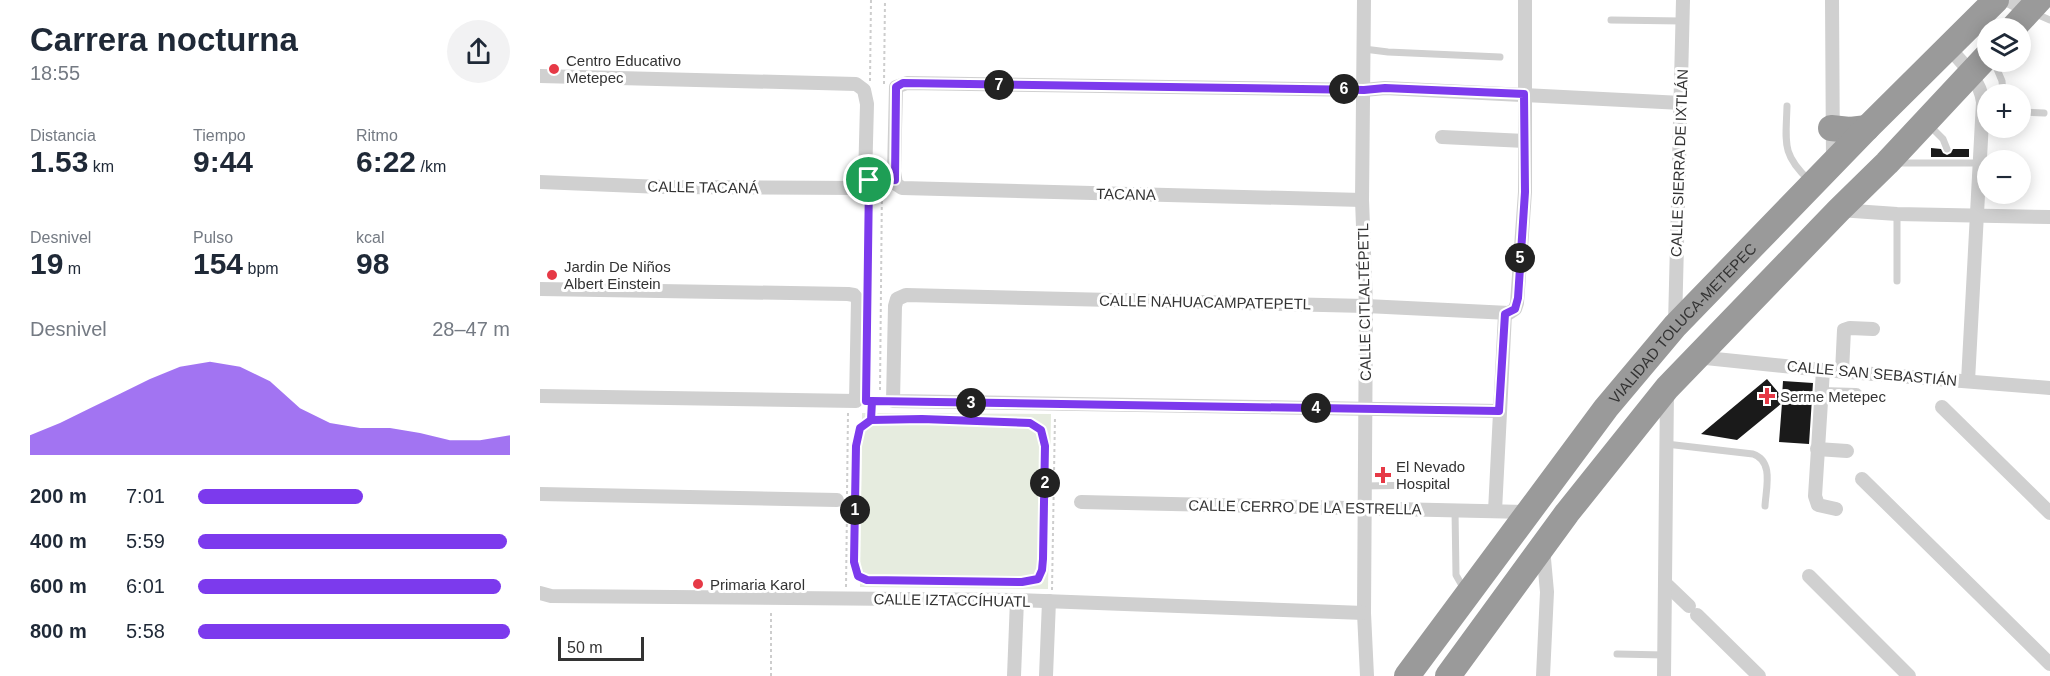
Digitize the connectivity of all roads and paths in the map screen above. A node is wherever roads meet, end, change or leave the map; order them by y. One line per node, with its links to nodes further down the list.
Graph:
1 (871, 0): 16 (path)
2 (885, 0): 17 (path)
3 (1364, 0): 11 (street, CALLE CITLALTÉPETL)
4 (1525, 0): 19 (street)
5 (1683, 0): 9 (street, CALLE SIERRA DE IXTLÁN)
6 (1832, 0): 25 (street)
7 (2011, 11): 10 (highway, VIALIDAD TOLUCA-METEPEC)
8 (1611, 20): 9 (lane)
9 (1682, 21): 20 (street, CALLE SIERRA DE IXTLÁN)
10 (1948, 47): 13 (street); 26 (highway, VIALIDAD TOLUCA-METEPEC)
11 (1365, 49): 12 (lane); 18 (street, CALLE CITLALTÉPETL)
12 (1500, 57)
13 (1977, 63)
14 (1977, 66): 24 (highway, VIALIDAD TOLUCA-METEPEC)
15 (540, 76): 16 (street)
16 (863, 84): 35 (street)
17 (884, 90)
18 (1364, 90): 19 (street); 33 (street); 37 (street, CALLE CITLALTÉPETL)
19 (1524, 94): 20 (street); 28 (street)
20 (1682, 102): 48 (street, CALLE SIERRA DE IXTLÁN)
21 (1787, 106): 36 (lane)
22 (2031, 112): 23 (lane)
23 (2044, 113)
24 (1925, 121): 29 (lane); 32 (highway, VIALIDAD TOLUCA-METEPEC)
25 (1831, 128): 26 (highway); 31 (street)
26 (1867, 128): 31 (highway, VIALIDAD TOLUCA-METEPEC)
27 (1442, 137): 28 (street)
28 (1525, 141): 47 (street)
29 (1947, 149)
30 (1977, 163): 32 (lane)
31 (1833, 164): 36 (highway, VIALIDAD TOLUCA-METEPEC)
32 (1887, 164): 39 (highway, VIALIDAD TOLUCA-METEPEC)
33 (895, 180): 37 (street, TACANA); 56 (path)
34 (540, 182): 35 (street, CALLE TACANÁ)
35 (865, 183): 45 (path)
36 (1813, 184): 48 (highway, VIALIDAD TOLUCA-METEPEC)
37 (1362, 200): 46 (street, CALLE CITLALTÉPETL)
38 (1978, 204): 41 (street)
39 (1839, 210): 40 (street); 50 (highway, VIALIDAD TOLUCA-METEPEC)
40 (1897, 214): 41 (street); 43 (lane)
41 (1977, 216): 42 (street); 53 (street)
42 (2050, 217)
43 (1897, 281)
44 (540, 289): 60 (street)
45 (867, 296)
46 (1366, 306): 47 (street, CALLE NAHUACAMPATEPETL); 62 (street, CALLE NAHUACAMPATEPETL); 65 (street, CALLE CITLALTÉPETL)
47 (1509, 312): 66 (street)
48 (1675, 326): 82 (highway, VIALIDAD TOLUCA-METEPEC)
49 (1873, 329): 52 (street)
50 (1695, 357): 51 (street, CALLE SAN SEBASTIÁN); 54 (highway, VIALIDAD TOLUCA-METEPEC)
51 (1822, 370): 52 (street, CALLE SAN SEBASTIÁN); 57 (street)
52 (1842, 372): 53 (street, CALLE SAN SEBASTIÁN)
53 (1968, 381): 55 (street, CALLE SAN SEBASTIÁN)
54 (1666, 388): 68 (street); 84 (highway, VIALIDAD TOLUCA-METEPEC)
55 (2050, 388)
56 (880, 390)
57 (1821, 394): 58 (street); 69 (street)
58 (1856, 395)
59 (540, 396): 60 (street)
60 (856, 401): 61 (path)
61 (872, 401): 62 (path); 67 (path)
62 (893, 401): 63 (street)
63 (1055, 404): 65 (street); 91 (path)
64 (1942, 407): 83 (street)
65 (1365, 408): 66 (street); 73 (street, CALLE CITLALTÉPETL)
66 (1499, 411): 81 (street)
67 (871, 420): 67 (path)
68 (1666, 444): 77 (lane); 86 (street)
69 (1817, 449): 70 (street); 79 (street)
70 (1847, 451)
71 (1862, 479): 95 (street)
72 (1423, 485): 73 (lane)
73 (1365, 486): 78 (street, CALLE CITLALTÉPETL)
74 (540, 494): 75 (street)
75 (837, 500)
76 (1081, 502): 78 (street, CALLE CERRO DE LA ESTRELLA)
77 (1765, 506)
78 (1364, 508): 80 (street, CALLE CERRO DE LA ESTRELLA); 92 (street, CALLE CITLALTÉPETL)
79 (1836, 509)
80 (1455, 510): 81 (street, CALLE CERRO DE LA ESTRELLA); 88 (lane)
81 (1495, 511): 82 (street, CALLE CERRO DE LA ESTRELLA)
82 (1528, 512): 88 (highway, VIALIDAD TOLUCA-METEPEC)
83 (2050, 513)
84 (1543, 548): 101 (highway, VIALIDAD TOLUCA-METEPEC); 102 (street)
85 (1809, 576): 105 (street)
86 (1666, 584): 94 (street); 104 (street)
87 (540, 593): 89 (street, CALLE IZTACCÍHUATL)
88 (1468, 594): 100 (highway, VIALIDAD TOLUCA-METEPEC)
89 (771, 598): 90 (street, CALLE IZTACCÍHUATL); 96 (path)
90 (1017, 600): 91 (street, CALLE IZTACCÍHUATL); 97 (street)
91 (1051, 601): 92 (street, CALLE IZTACCÍHUATL); 98 (street)
92 (1364, 613): 99 (street, CALLE CITLALTÉPETL)
93 (1617, 654): 94 (lane)
94 (1665, 655): 103 (street)
95 (2050, 664)
96 (771, 676)
97 (1014, 676)
98 (1046, 676)
99 (1367, 676)
100 (1407, 676)
101 (1448, 676)
102 (1543, 676)
103 (1664, 676)
104 (1759, 676)
105 (1909, 676)

